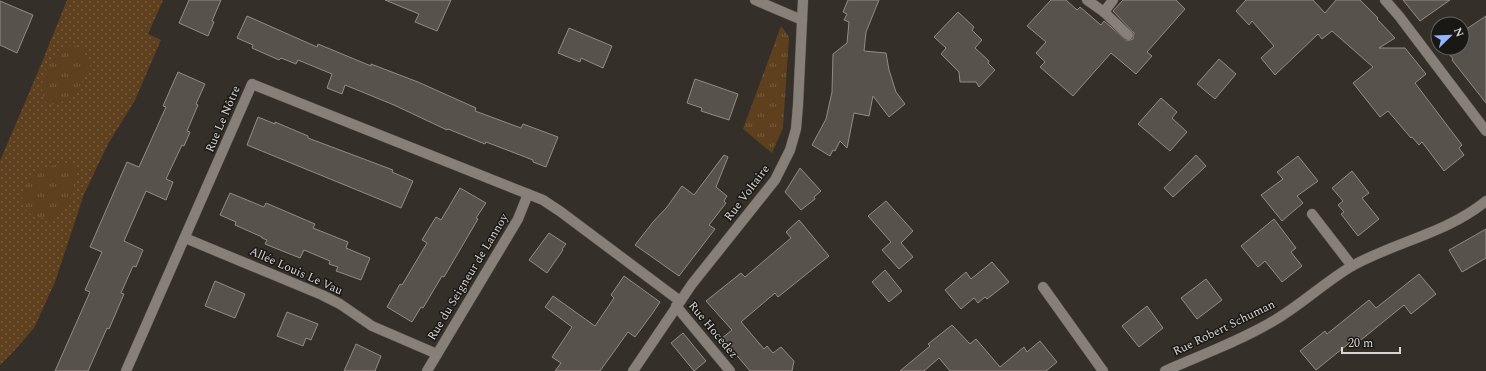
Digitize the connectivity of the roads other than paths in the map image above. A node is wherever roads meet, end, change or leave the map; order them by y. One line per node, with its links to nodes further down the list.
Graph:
1 (755, 0): 7 (street)
2 (803, 0): 7 (street, Rue Voltaire)
3 (1087, 0): 6 (street)
4 (1113, 0): 6 (street)
5 (1385, 0): 9 (street)
6 (1104, 12): 8 (street)
7 (802, 20): 16 (street, Rue Voltaire)
8 (1128, 35)
9 (1486, 130)
10 (528, 194): 13 (street, Rue Le Nôtre); 16 (street, Rue Hocedez); 17 (street, Rue du Seigneur de Lannoy)
11 (1486, 201): 14 (street, Rue Robert Schuman)
12 (1312, 214): 14 (street)
13 (185, 238): 17 (street, Allée Louis Le Vau); 18 (street, Rue Le Nôtre)
14 (1352, 266): 23 (street, Rue Robert Schuman)
15 (1042, 287): 22 (street)
16 (678, 303): 20 (street, Rue Voltaire); 21 (street, Rue Hocedez)
17 (437, 354): 19 (street, Rue du Seigneur de Lannoy)
18 (126, 371)
19 (427, 371)
20 (633, 371)
21 (730, 371)
22 (1103, 371)
23 (1165, 371)

